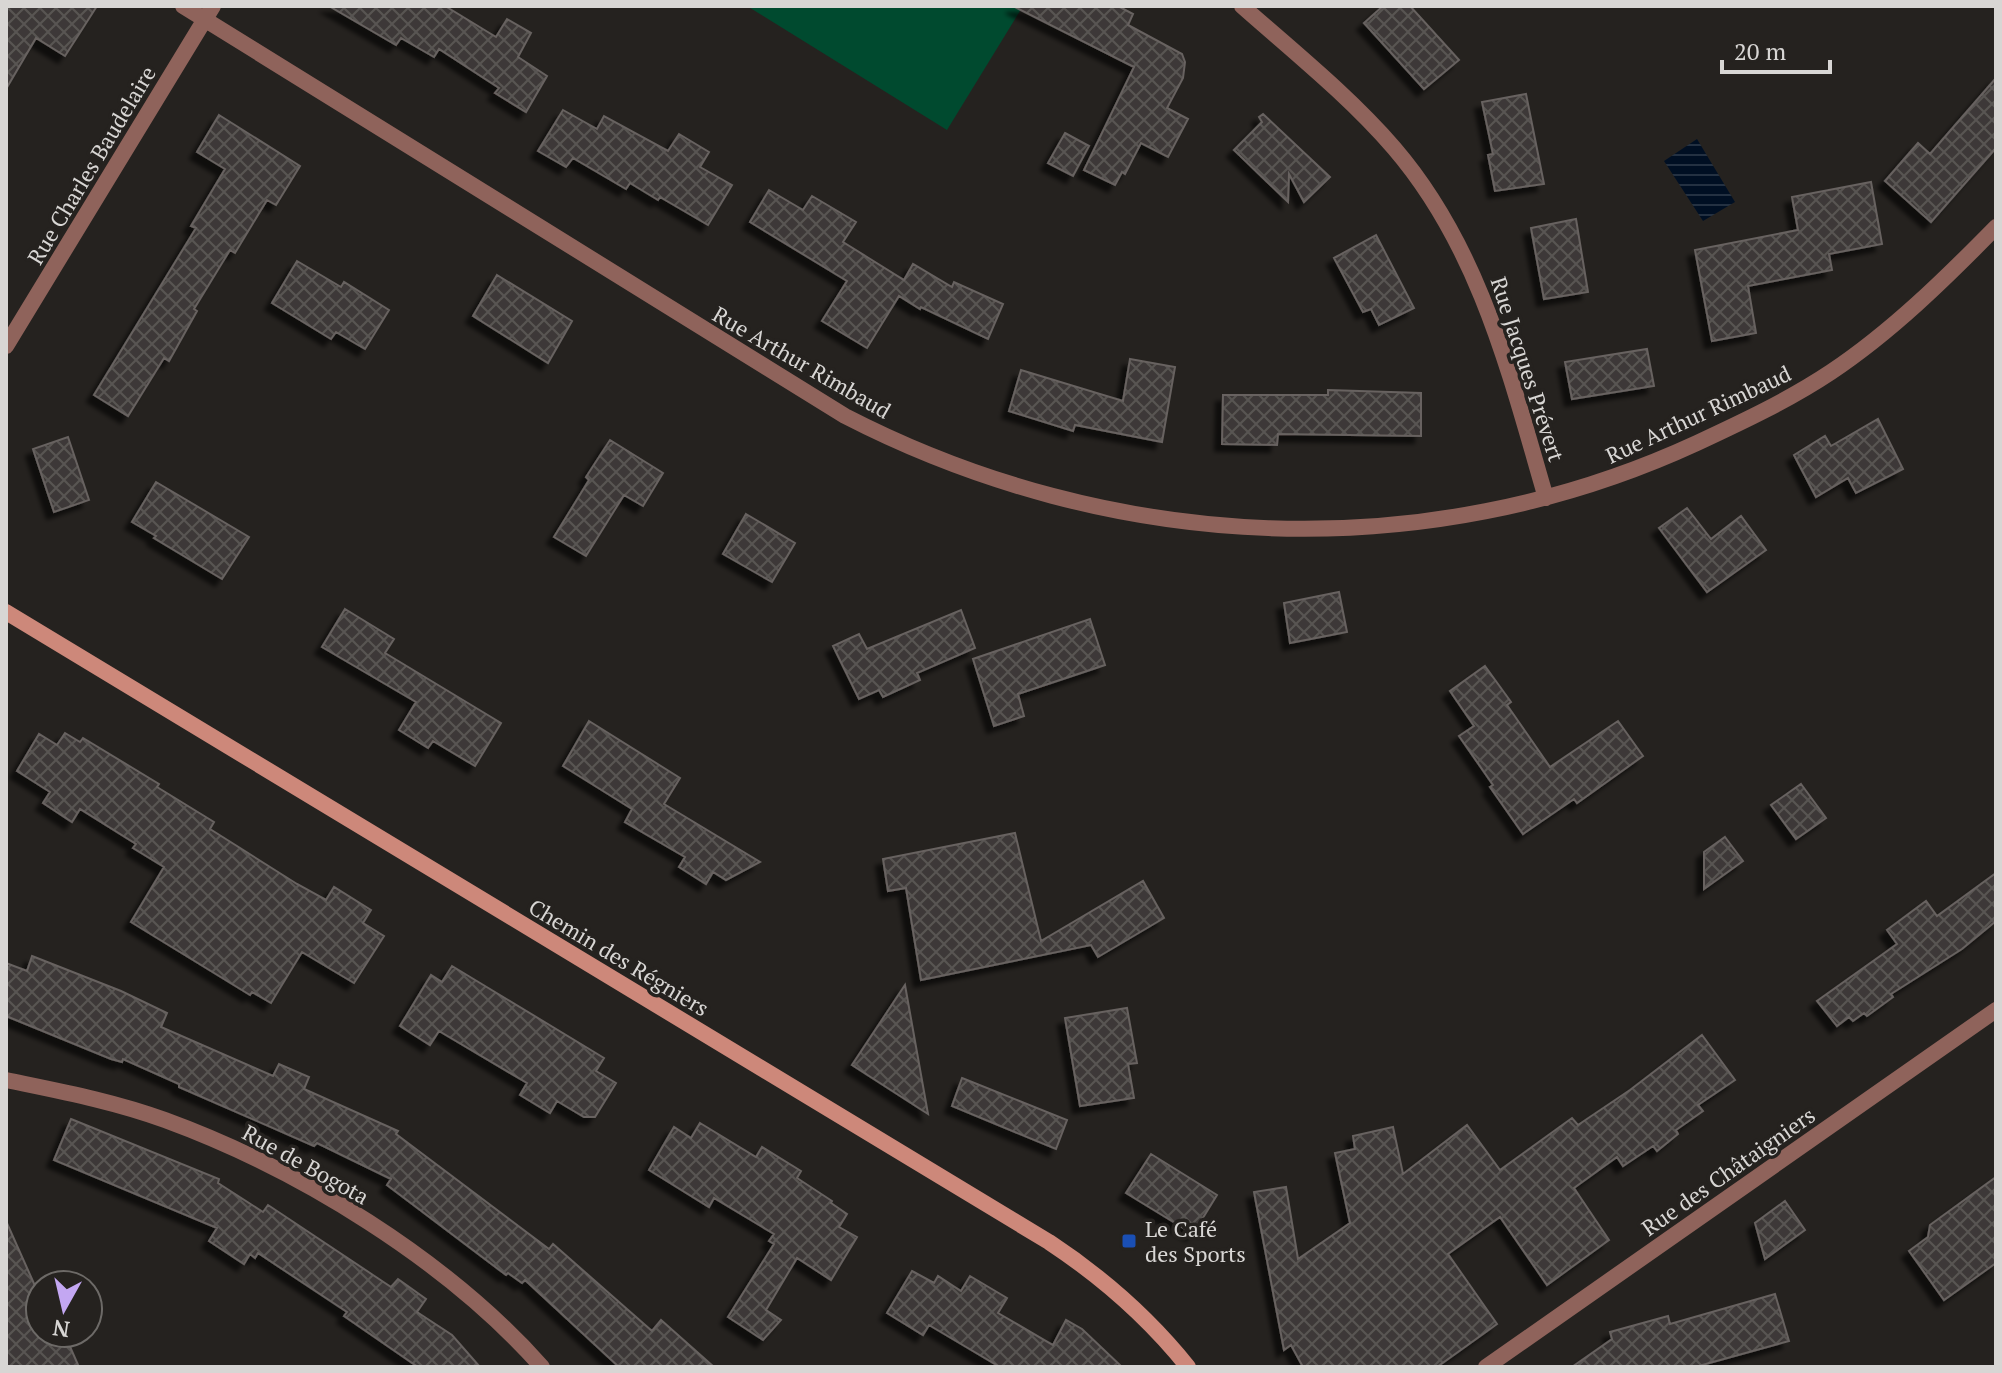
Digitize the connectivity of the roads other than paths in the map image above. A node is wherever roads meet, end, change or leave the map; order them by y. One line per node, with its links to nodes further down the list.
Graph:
1 (183, 6): 3 (street, Rue Arthur Rimbaud)
2 (1242, 6): 6 (street, Rue Jacques Prévert)
3 (209, 13): 5 (street, Rue Charles Baudelaire); 6 (street, Rue Arthur Rimbaud)
4 (1996, 227): 6 (street, Rue Arthur Rimbaud)
5 (6, 346)
6 (1546, 498)
7 (6, 612): 11 (main road, Chemin des Régniers)
8 (1996, 1010): 12 (street, Rue des Châtaigniers)
9 (6, 1080): 10 (street, Rue de Bogota)
10 (542, 1367)
11 (1188, 1367)
12 (1486, 1367)

